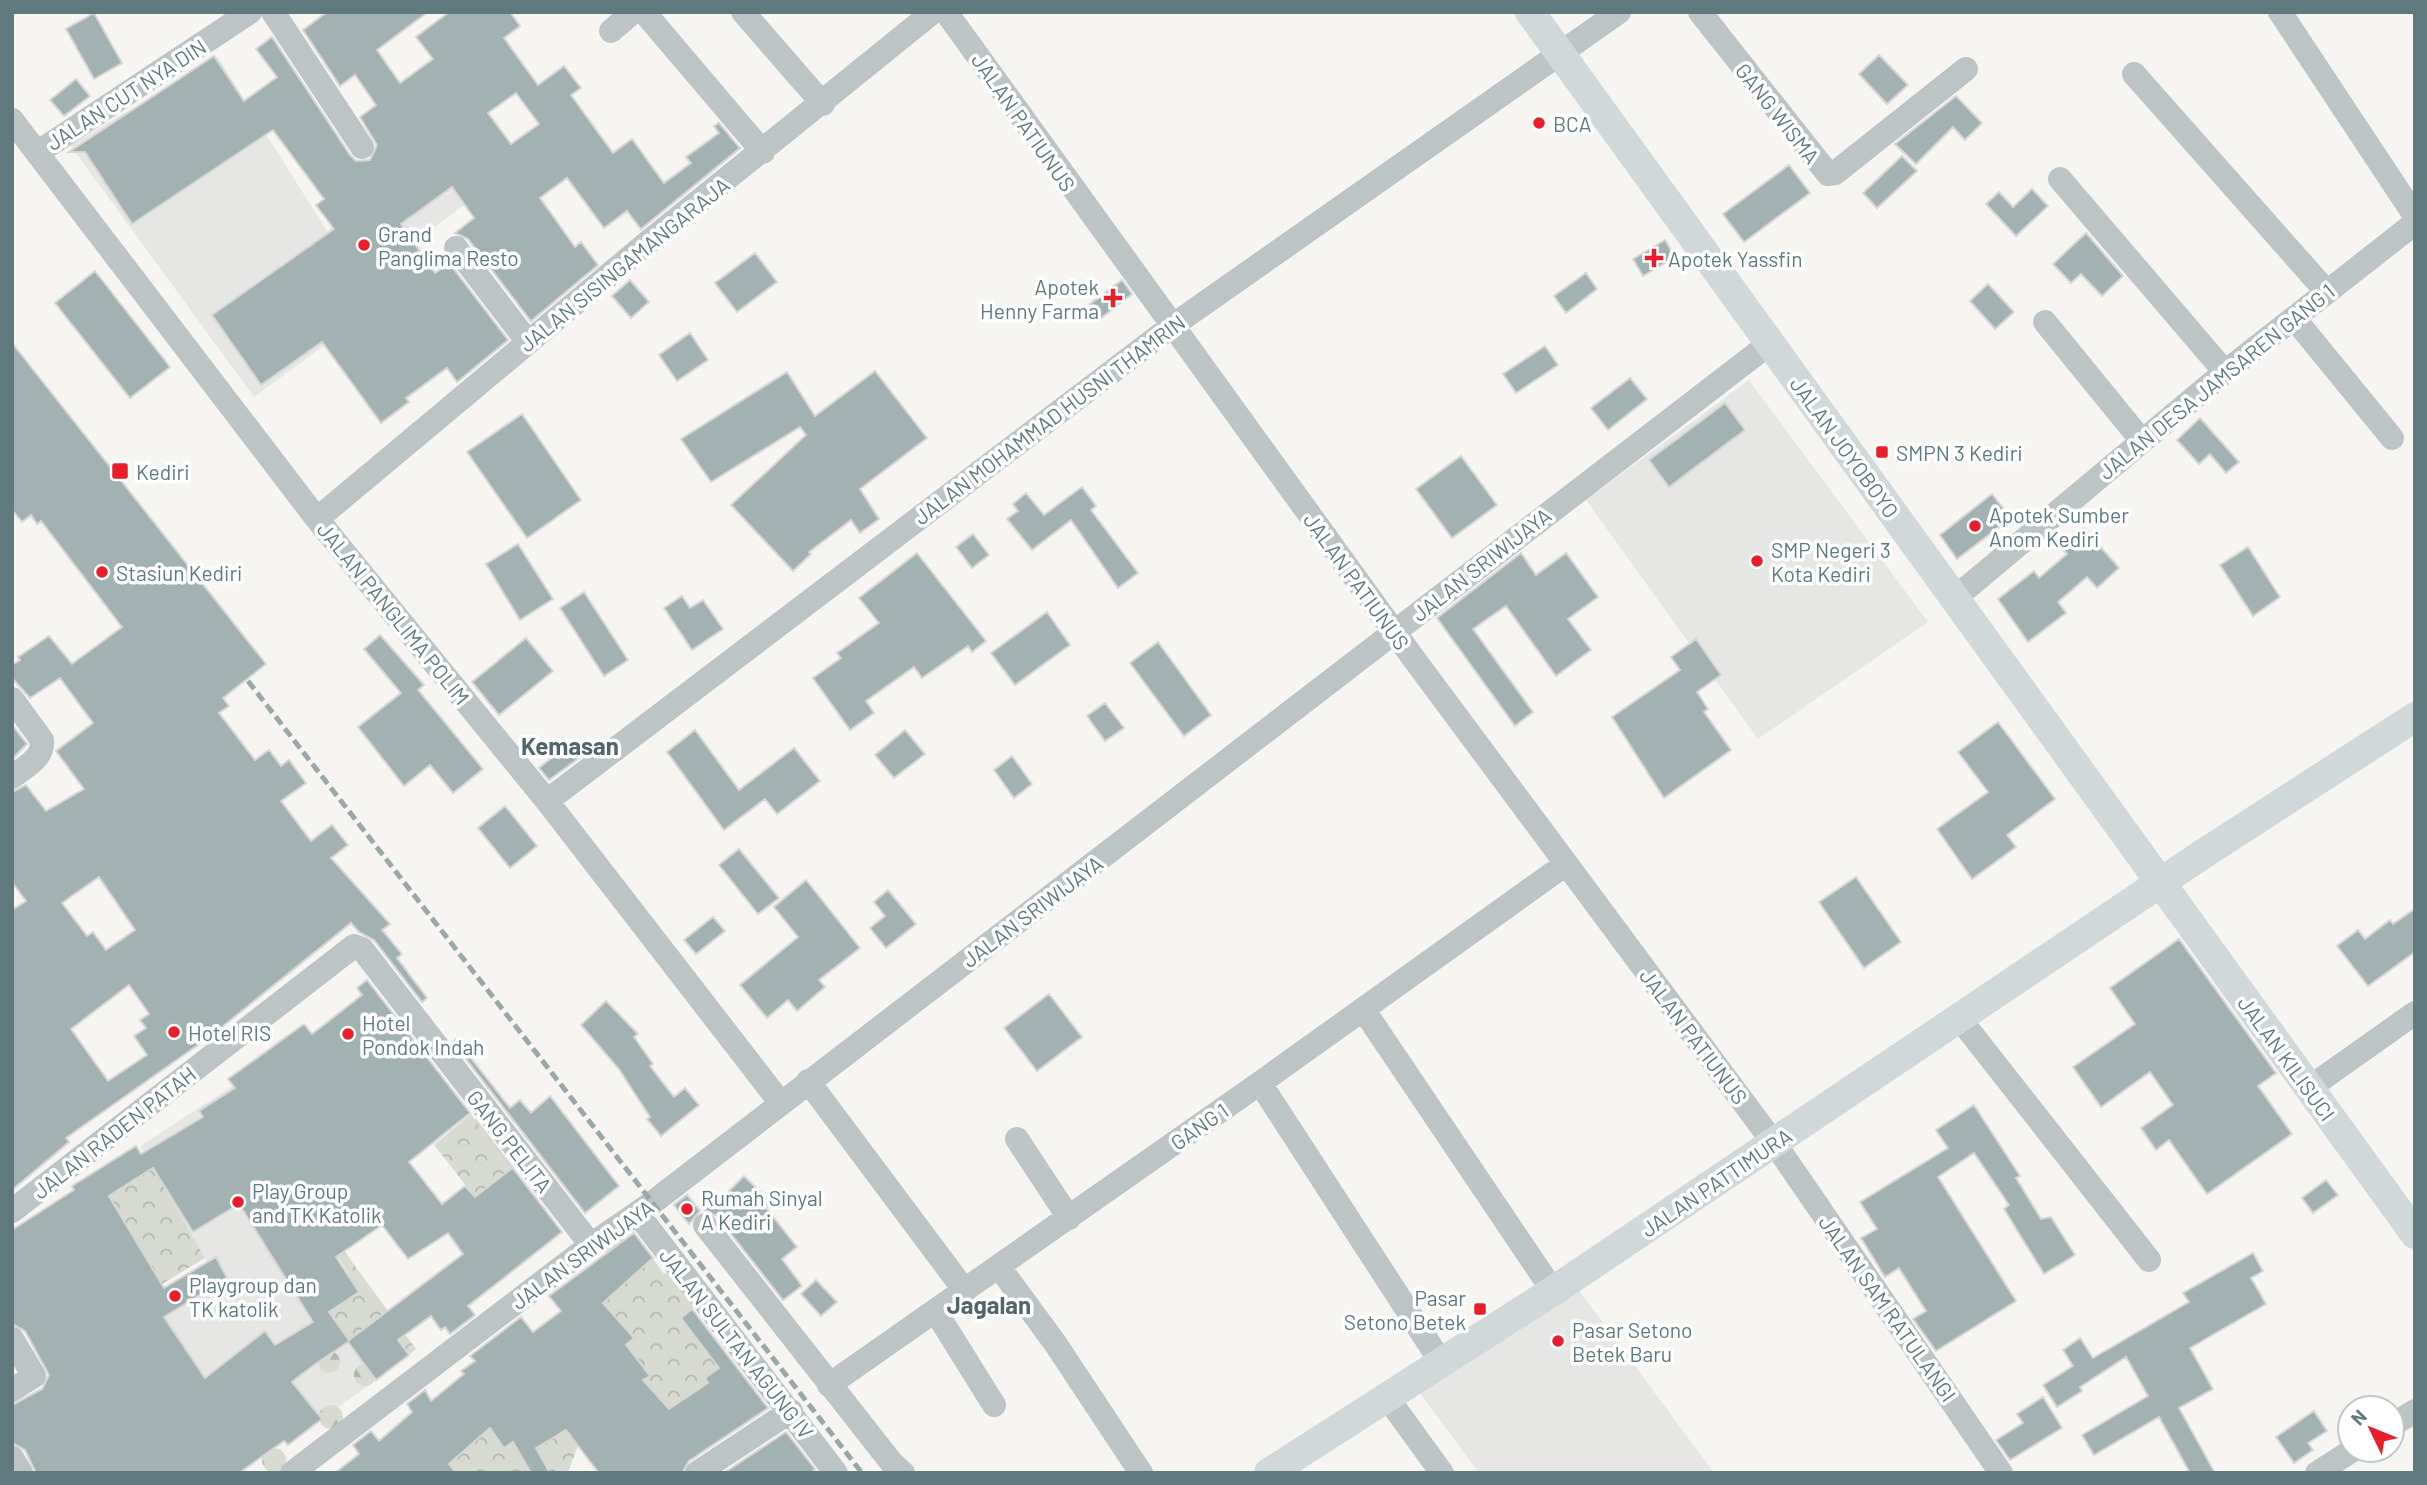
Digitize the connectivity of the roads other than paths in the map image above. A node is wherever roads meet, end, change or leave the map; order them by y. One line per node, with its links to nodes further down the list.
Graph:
1 (250, 12): 20 (street, JALAN CUT NYA DIN)
2 (274, 12): 18 (street)
3 (633, 12): 12 (street)
4 (644, 12): 19 (street)
5 (743, 12): 16 (street)
6 (933, 12): 16 (street, JALAN SISINGAMANGARAJA)
7 (946, 12): 28 (street, JALAN PATIUNUS)
8 (1530, 12): 13 (main road, JALAN JOYOBOYO)
9 (1619, 12): 13 (street, JALAN MOHAMMAD HUSNI THAMRIN)
10 (1700, 12): 14 (street, GANG WISMA)
11 (2280, 12): 22 (street)
12 (611, 31)
13 (1560, 52): 28 (street, JALAN MOHAMMAD HUSNI THAMRIN); 30 (main road, JALAN JOYOBOYO)
14 (1966, 69)
15 (2134, 74): 25 (street)
16 (823, 104): 19 (street, JALAN SISINGAMANGARAJA)
17 (12, 120): 20 (street, JALAN PANGLIMA POLIM)
18 (362, 147)
19 (763, 152): 29 (street, JALAN SISINGAMANGARAJA)
20 (37, 153): 34 (street, JALAN PANGLIMA POLIM)
21 (2060, 179): 31 (street)
22 (2415, 216)
23 (2415, 223): 25 (street, JALAN DESA JAMSAREN GANG 1)
24 (456, 248): 29 (street)
25 (2326, 291): 26 (street, JALAN DESA JAMSAREN GANG 1)
26 (2294, 318): 31 (street, JALAN DESA JAMSAREN GANG 1); 32 (street)
27 (2046, 322): 33 (street)
28 (1172, 326): 36 (street, JALAN PATIUNUS); 40 (street, JALAN MOHAMMAD HUSNI THAMRIN)
29 (528, 342): 34 (street, JALAN SISINGAMANGARAJA)
30 (1769, 344): 35 (main road, JALAN JOYOBOYO); 36 (street, JALAN SRIWIJAYA)
31 (2225, 372): 33 (street, JALAN DESA JAMSAREN GANG 1)
32 (2392, 438)
33 (2142, 441): 35 (street, JALAN DESA JAMSAREN GANG 1)
34 (317, 519): 40 (street, JALAN PANGLIMA POLIM)
35 (1956, 597): 42 (main road, JALAN JOYOBOYO)
36 (1394, 632): 41 (street, JALAN PATIUNUS); 47 (street, JALAN SRIWIJAYA)
37 (12, 699): 39 (street)
38 (2415, 717): 42 (main road, JALAN PATTIMURA)
39 (12, 777)
40 (547, 801): 50 (street, JALAN PANGLIMA POLIM)
41 (1566, 864): 44 (street, GANG 1); 52 (street, JALAN PATIUNUS)
42 (2159, 883): 46 (main road, JALAN PATTIMURA); 49 (main road, JALAN KILISUCI)
43 (347, 949): 53 (street, JALAN RADEN PATAH); 58 (street, GANG PELITA)
44 (1363, 1009): 48 (street, GANG 1); 62 (street)
45 (2415, 1013): 49 (street)
46 (1960, 1019): 52 (main road, JALAN PATTIMURA); 59 (street)
47 (808, 1081): 50 (street, JALAN SRIWIJAYA); 61 (street)
48 (1260, 1083): 55 (street, GANG 1); 65 (street)
49 (2309, 1088): 57 (main road, JALAN KILISUCI)
50 (780, 1102): 54 (street, JALAN SRIWIJAYA)
51 (1017, 1139): 55 (street)
52 (1774, 1144): 62 (main road, JALAN PATTIMURA); 81 (street, JALAN SAM RATULANGI)
53 (12, 1211)
54 (638, 1213): 58 (street, JALAN SRIWIJAYA); 70 (street, JALAN SULTAN AGUNG IV)
55 (1069, 1218): 60 (street, GANG 1)
56 (705, 1225): 66 (street)
57 (2415, 1234)
58 (591, 1245): 74 (street, JALAN SRIWIJAYA)
59 (2149, 1261)
60 (999, 1267): 61 (street, GANG 1); 78 (street)
61 (965, 1291): 63 (street, GANG 1)
62 (1553, 1291): 65 (main road, JALAN PATTIMURA)
63 (936, 1312): 66 (street, GANG 1); 69 (street)
64 (12, 1339): 67 (street)
65 (1441, 1362): 68 (main road, JALAN PATTIMURA)
66 (829, 1385): 77 (street)
67 (12, 1390)
68 (1386, 1396): 79 (main road, JALAN PATTIMURA); 80 (street)
69 (994, 1405)
70 (791, 1410): 75 (street); 76 (street, JALAN SULTAN AGUNG IV)
71 (12, 1458): 73 (street)
72 (2336, 1461): 82 (street)
73 (21, 1473)
74 (292, 1473)
75 (697, 1473)
76 (836, 1473)
77 (903, 1473)
78 (1141, 1473)
79 (1269, 1473)
80 (1442, 1473)
81 (2001, 1473)
82 (2317, 1473)

